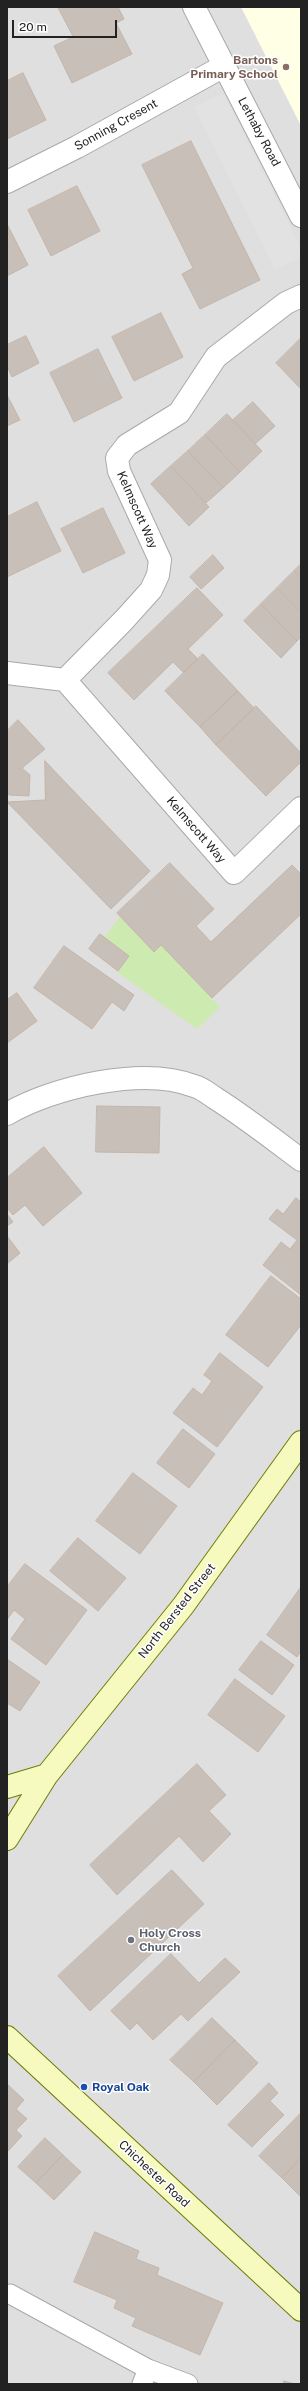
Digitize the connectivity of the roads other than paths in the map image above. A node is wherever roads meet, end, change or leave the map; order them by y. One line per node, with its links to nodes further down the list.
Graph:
1 (194, 7): 2 (street, Lethaby Road)
2 (224, 66): 3 (street, Sonning Cresent); 4 (street, Lethaby Road)
3 (7, 182)
4 (301, 216)
5 (301, 296): 7 (street, Kelmscott Way)
6 (7, 673): 7 (street)
7 (65, 680): 8 (street, Kelmscott Way)
8 (301, 808)
9 (7, 1114): 10 (street)
10 (301, 1160)
11 (301, 1442): 12 (street, North Bersted Street)
12 (47, 1775): 13 (street); 14 (street, North Bersted Street)
13 (7, 1787)
14 (7, 1839)
15 (7, 2037): 17 (street, Chichester Road)
16 (10, 2294): 18 (lane)
17 (301, 2310)
18 (145, 2376): 19 (lane)
19 (188, 2384)

